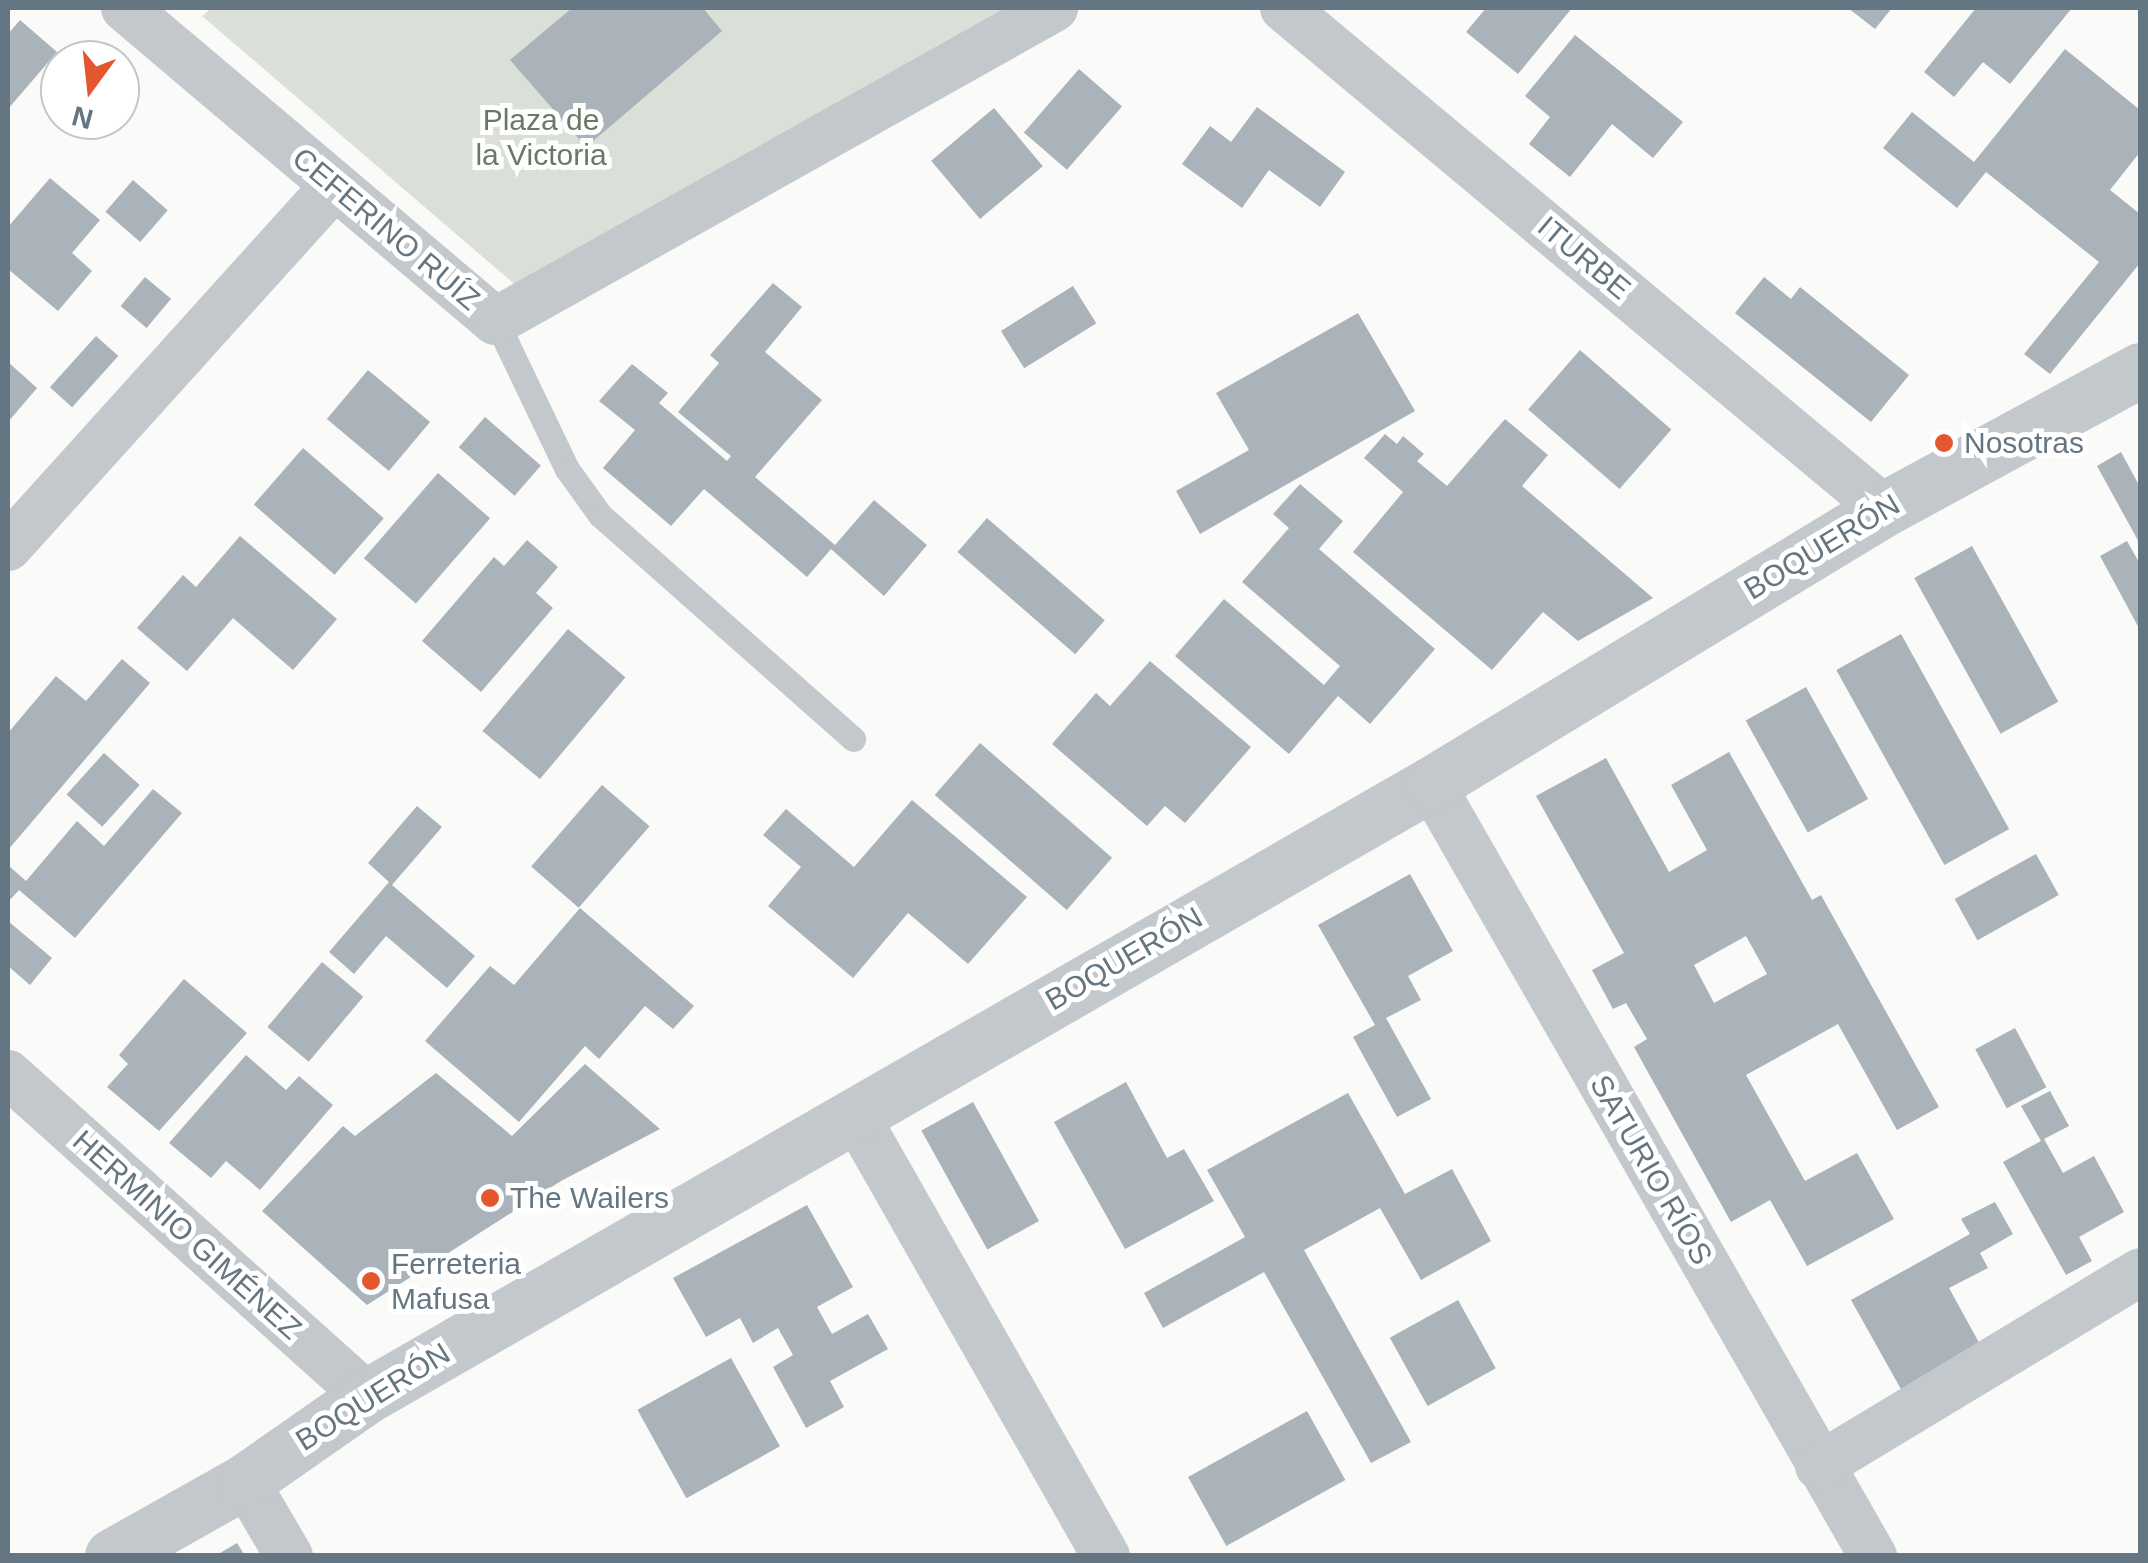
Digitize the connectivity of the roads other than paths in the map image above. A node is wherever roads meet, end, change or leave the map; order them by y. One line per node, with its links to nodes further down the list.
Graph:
1 (126, 8): 4 (street, CEFERINO RUÍZ)
2 (1054, 8): 5 (street)
3 (1284, 8): 7 (street, ITURBE)
4 (334, 186): 5 (street, CEFERINO RUÍZ); 8 (street)
5 (496, 321): 9 (lane, CEFERINO RUÍZ)
6 (2140, 370): 7 (street, BOQUERÓN)
7 (1884, 508): 10 (street, BOQUERÓN)
8 (8, 546)
9 (853, 739)
10 (1431, 784): 12 (street, BOQUERÓN); 15 (street, SATURIO RÍOS)
11 (8, 1074): 14 (street, HERMINIO GIMÉNEZ)
12 (854, 1113): 14 (street, BOQUERÓN); 19 (street)
13 (2140, 1272): 15 (street)
14 (367, 1396): 16 (street, BOQUERÓN)
15 (1819, 1466): 20 (street, SATURIO RÍOS)
16 (245, 1481): 17 (street, BOQUERÓN); 18 (street)
17 (112, 1556)
18 (290, 1556)
19 (1106, 1556)
20 (1872, 1556)

